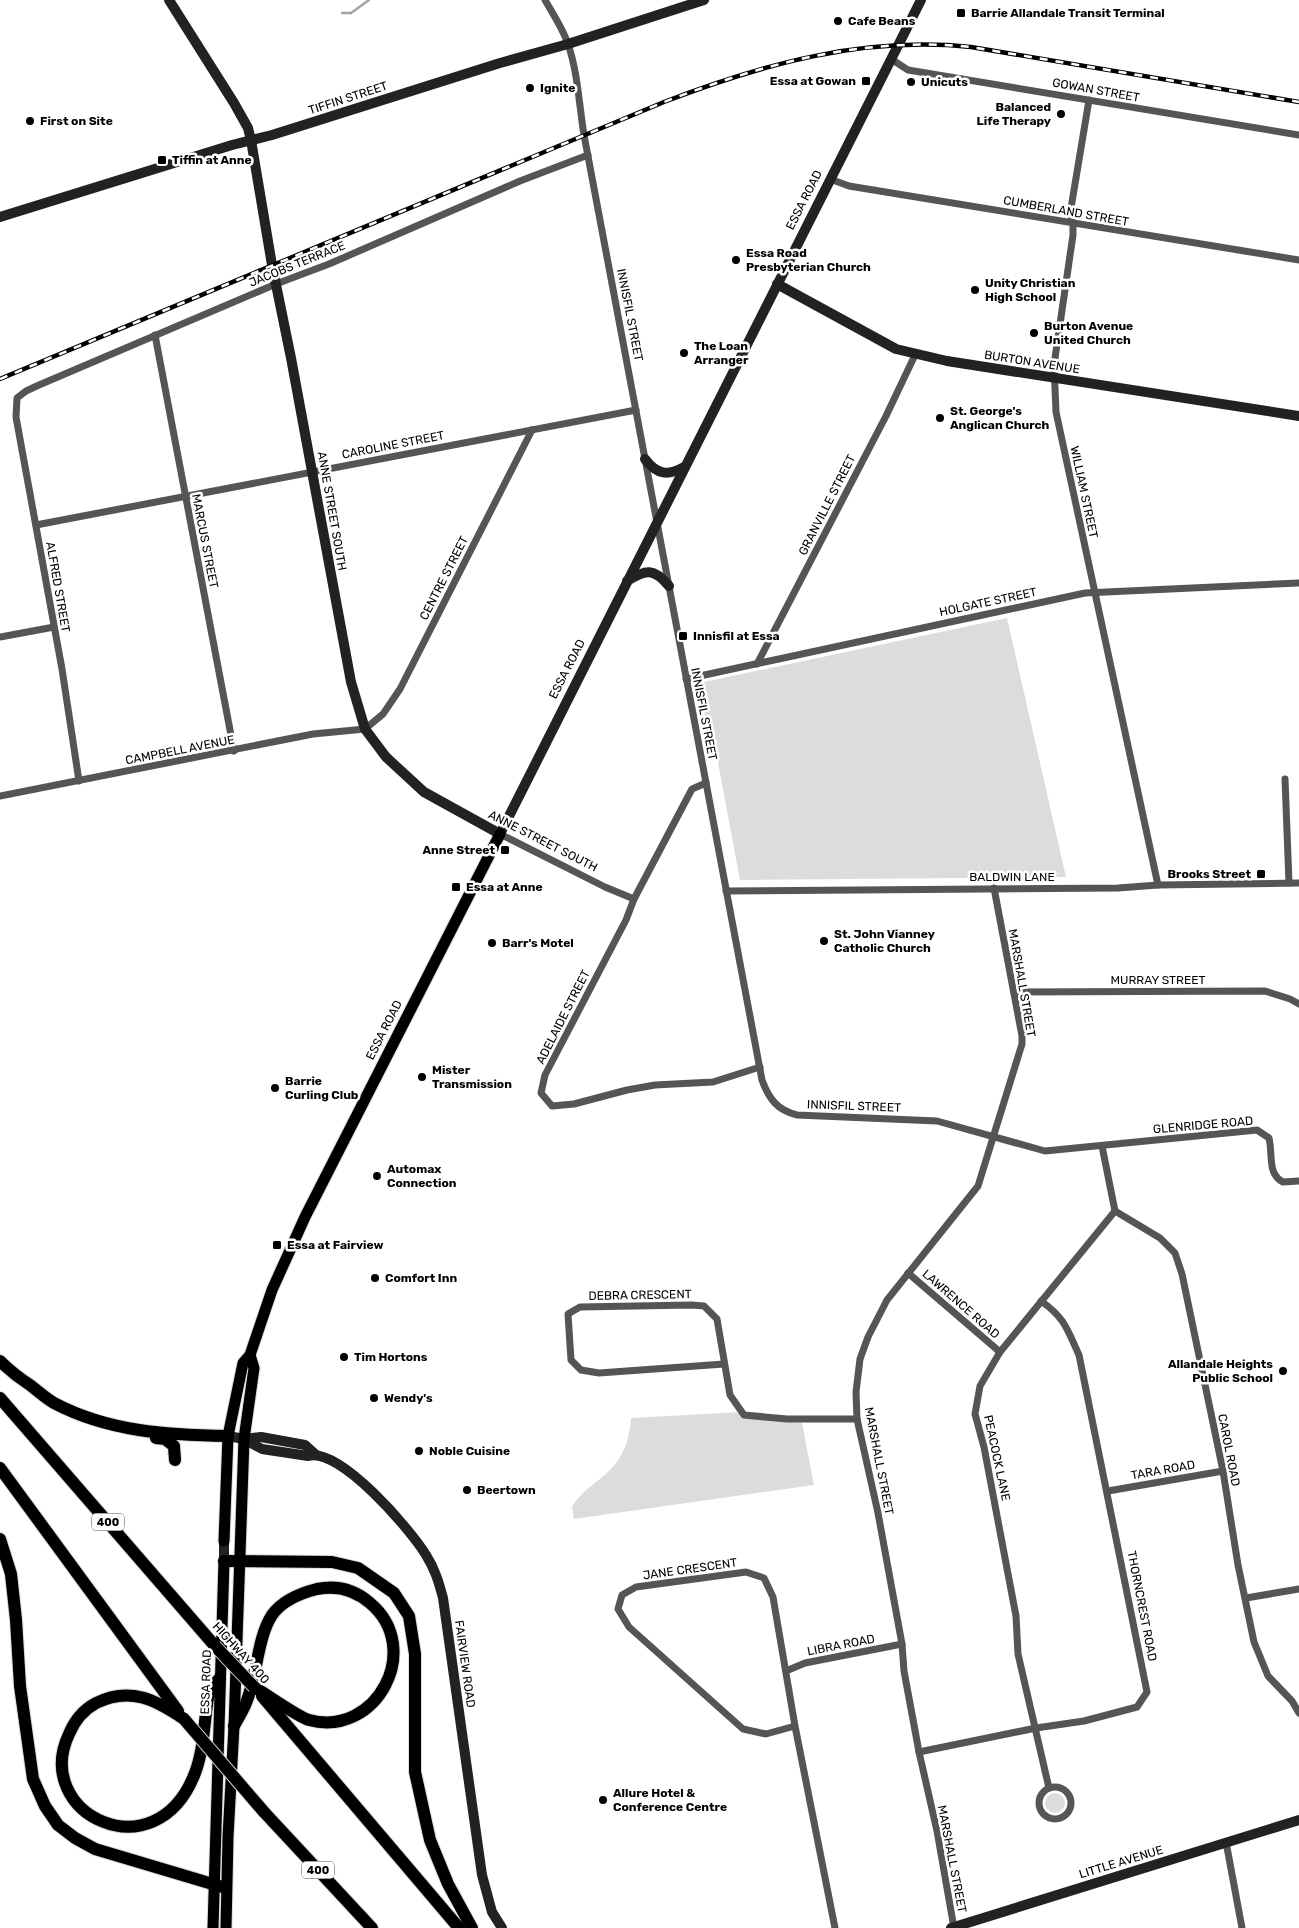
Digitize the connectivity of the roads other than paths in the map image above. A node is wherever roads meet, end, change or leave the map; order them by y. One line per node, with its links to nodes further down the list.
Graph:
1 (169, 0): 9 (street, ANNE STREET SOUTH)
2 (545, 0): 5 (street, INNISFIL STREET)
3 (704, 0): 5 (street, TIFFIN STREET)
4 (922, 0): 6 (street, ESSA ROAD)
5 (568, 44): 9 (street, TIFFIN STREET); 10 (street, INNISFIL STREET)
6 (891, 60): 7 (street, GOWAN STREET); 11 (street, ESSA ROAD)
7 (1089, 100): 8 (street, GOWAN STREET); 13 (street, WILLIAM STREET)
8 (1299, 136)
9 (251, 140): 12 (street, TIFFIN STREET); 15 (street, ANNE STREET SOUTH)
10 (588, 155): 15 (street, JACOBS TERRACE); 21 (street, INNISFIL STREET)
11 (830, 179): 13 (street, CUMBERLAND STREET); 16 (street, ESSA ROAD)
12 (0, 217)
13 (1073, 223): 14 (street, CUMBERLAND STREET); 19 (street, WILLIAM STREET)
14 (1299, 260)
15 (276, 284): 17 (street, JACOBS TERRACE); 26 (street, ANNE STREET SOUTH)
16 (777, 284): 18 (street, BURTON AVENUE); 25 (street, ESSA ROAD)
17 (156, 335): 20 (street, JACOBS TERRACE); 27 (street, MARCUS STREET)
18 (915, 355): 19 (street, BURTON AVENUE); 36 (street, GRANVILLE STREET)
19 (1054, 378): 22 (street, BURTON AVENUE); 33 (street, WILLIAM STREET)
20 (17, 398): 29 (street, ALFRED STREET)
21 (636, 410): 23 (street, CAROLINE STREET); 24 (street, INNISFIL STREET)
22 (1299, 416)
23 (532, 430): 26 (street, CAROLINE STREET); 38 (street, CENTRE STREET)
24 (645, 459): 25 (street); 28 (street, INNISFIL STREET)
25 (684, 467): 28 (street, ESSA ROAD)
26 (313, 472): 27 (street, CAROLINE STREET); 38 (street, ANNE STREET SOUTH)
27 (186, 497): 29 (street, CAROLINE STREET); 39 (street, MARCUS STREET)
28 (657, 520): 30 (street, ESSA ROAD); 32 (street, INNISFIL STREET)
29 (36, 525): 34 (street, ALFRED STREET)
30 (626, 582): 32 (street); 44 (street, ESSA ROAD)
31 (1299, 583): 33 (street, HOLGATE STREET)
32 (669, 586): 37 (street, INNISFIL STREET)
33 (1094, 592): 36 (street, HOLGATE STREET); 47 (street, WILLIAM STREET)
34 (54, 627): 35 (street); 41 (street, ALFRED STREET)
35 (0, 637)
36 (758, 664): 37 (street, HOLGATE STREET)
37 (686, 679): 42 (street, INNISFIL STREET)
38 (365, 729): 39 (street, CAMPBELL AVENUE); 44 (street, ANNE STREET SOUTH)
39 (234, 751): 41 (street, CAMPBELL AVENUE)
40 (1285, 779): 45 (street)
41 (79, 781): 43 (street, CAMPBELL AVENUE)
42 (706, 783): 49 (street, INNISFIL STREET); 50 (street, ADELAIDE STREET)
43 (0, 796)
44 (500, 834): 50 (street, ANNE STREET SOUTH); 61 (main road, ESSA ROAD)
45 (1289, 883): 46 (street, BALDWIN LANE); 47 (street, BALDWIN LANE)
46 (1299, 883)
47 (1158, 885): 48 (street, BALDWIN LANE)
48 (994, 888): 49 (street, BALDWIN LANE); 51 (street, MARSHALL STREET)
49 (726, 891): 53 (street, INNISFIL STREET)
50 (634, 898): 53 (street, ADELAIDE STREET)
51 (1014, 992): 52 (street, MURRAY STREET); 54 (street, MARSHALL STREET)
52 (1299, 1004)
53 (760, 1067): 54 (street, INNISFIL STREET)
54 (993, 1137): 55 (street, INNISFIL STREET); 58 (street, MARSHALL STREET)
55 (1102, 1146): 56 (street, GLENRIDGE ROAD); 57 (street)
56 (1299, 1180)
57 (1115, 1210): 59 (street, PEACOCK LANE); 71 (street, CAROL ROAD)
58 (908, 1273): 60 (street, LAWRENCE ROAD); 65 (street, MARSHALL STREET)
59 (1041, 1301): 60 (street, PEACOCK LANE); 72 (street, THORNCREST ROAD)
60 (1000, 1352): 87 (street, PEACOCK LANE)
61 (250, 1355): 67 (main road, ESSA ROAD); 68 (main road, ESSA ROAD)
62 (0, 1361): 66 (highway)
63 (724, 1364): 63 (street, DEBRA CRESCENT); 65 (street, DEBRA CRESCENT)
64 (0, 1398): 82 (highway, HIGHWAY 400 / 400, bridge)
65 (856, 1419): 79 (street, MARSHALL STREET)
66 (128, 1430): 67 (highway); 69 (highway)
67 (228, 1436): 68 (street); 74 (main road, ESSA ROAD)
68 (244, 1439): 75 (main road, ESSA ROAD); 98 (street, FAIRVIEW ROAD)
69 (175, 1460)
70 (0, 1468): 84 (highway, 400)
71 (1222, 1471): 72 (street, TARA ROAD); 78 (street, CAROL ROAD)
72 (1108, 1491): 87 (street, THORNCREST ROAD)
73 (0, 1539): 92 (highway)
74 (224, 1540): 76 (street, ESSA ROAD)
75 (240, 1560): 76 (highway); 85 (main road, ESSA ROAD); 97 (highway)
76 (224, 1561): 81 (main road, ESSA ROAD)
77 (1299, 1589): 78 (street)
78 (1246, 1598): 83 (street, CAROL ROAD)
79 (902, 1644): 80 (street, LIBRA ROAD); 88 (street, MARSHALL STREET)
80 (786, 1671): 86 (street, JANE CRESCENT); 86 (street, JANE CRESCENT)
81 (220, 1678): 84 (highway); 92 (main road, ESSA ROAD)
82 (254, 1687): 85 (highway); 96 (highway, HIGHWAY 400 / 400)
83 (1299, 1713)
84 (184, 1719): 95 (highway, 400, bridge)
85 (234, 1726): 92 (main road, ESSA ROAD)
86 (795, 1726): 99 (street, JANE CRESCENT)
87 (1036, 1728): 88 (street, THORNCREST ROAD); 89 (street, PEACOCK LANE)
88 (919, 1752): 100 (street, MARSHALL STREET)
89 (1049, 1788): 89 (street)
90 (1299, 1820): 91 (street, LITTLE AVENUE)
91 (1226, 1842): 100 (street, LITTLE AVENUE); 101 (street)
92 (220, 1887): 93 (main road, ESSA ROAD); 94 (main road, ESSA ROAD)
93 (213, 1928)
94 (226, 1928)
95 (372, 1928)
96 (459, 1928)
97 (472, 1928)
98 (502, 1928)
99 (835, 1928)
100 (953, 1928)
101 (1242, 1928)

